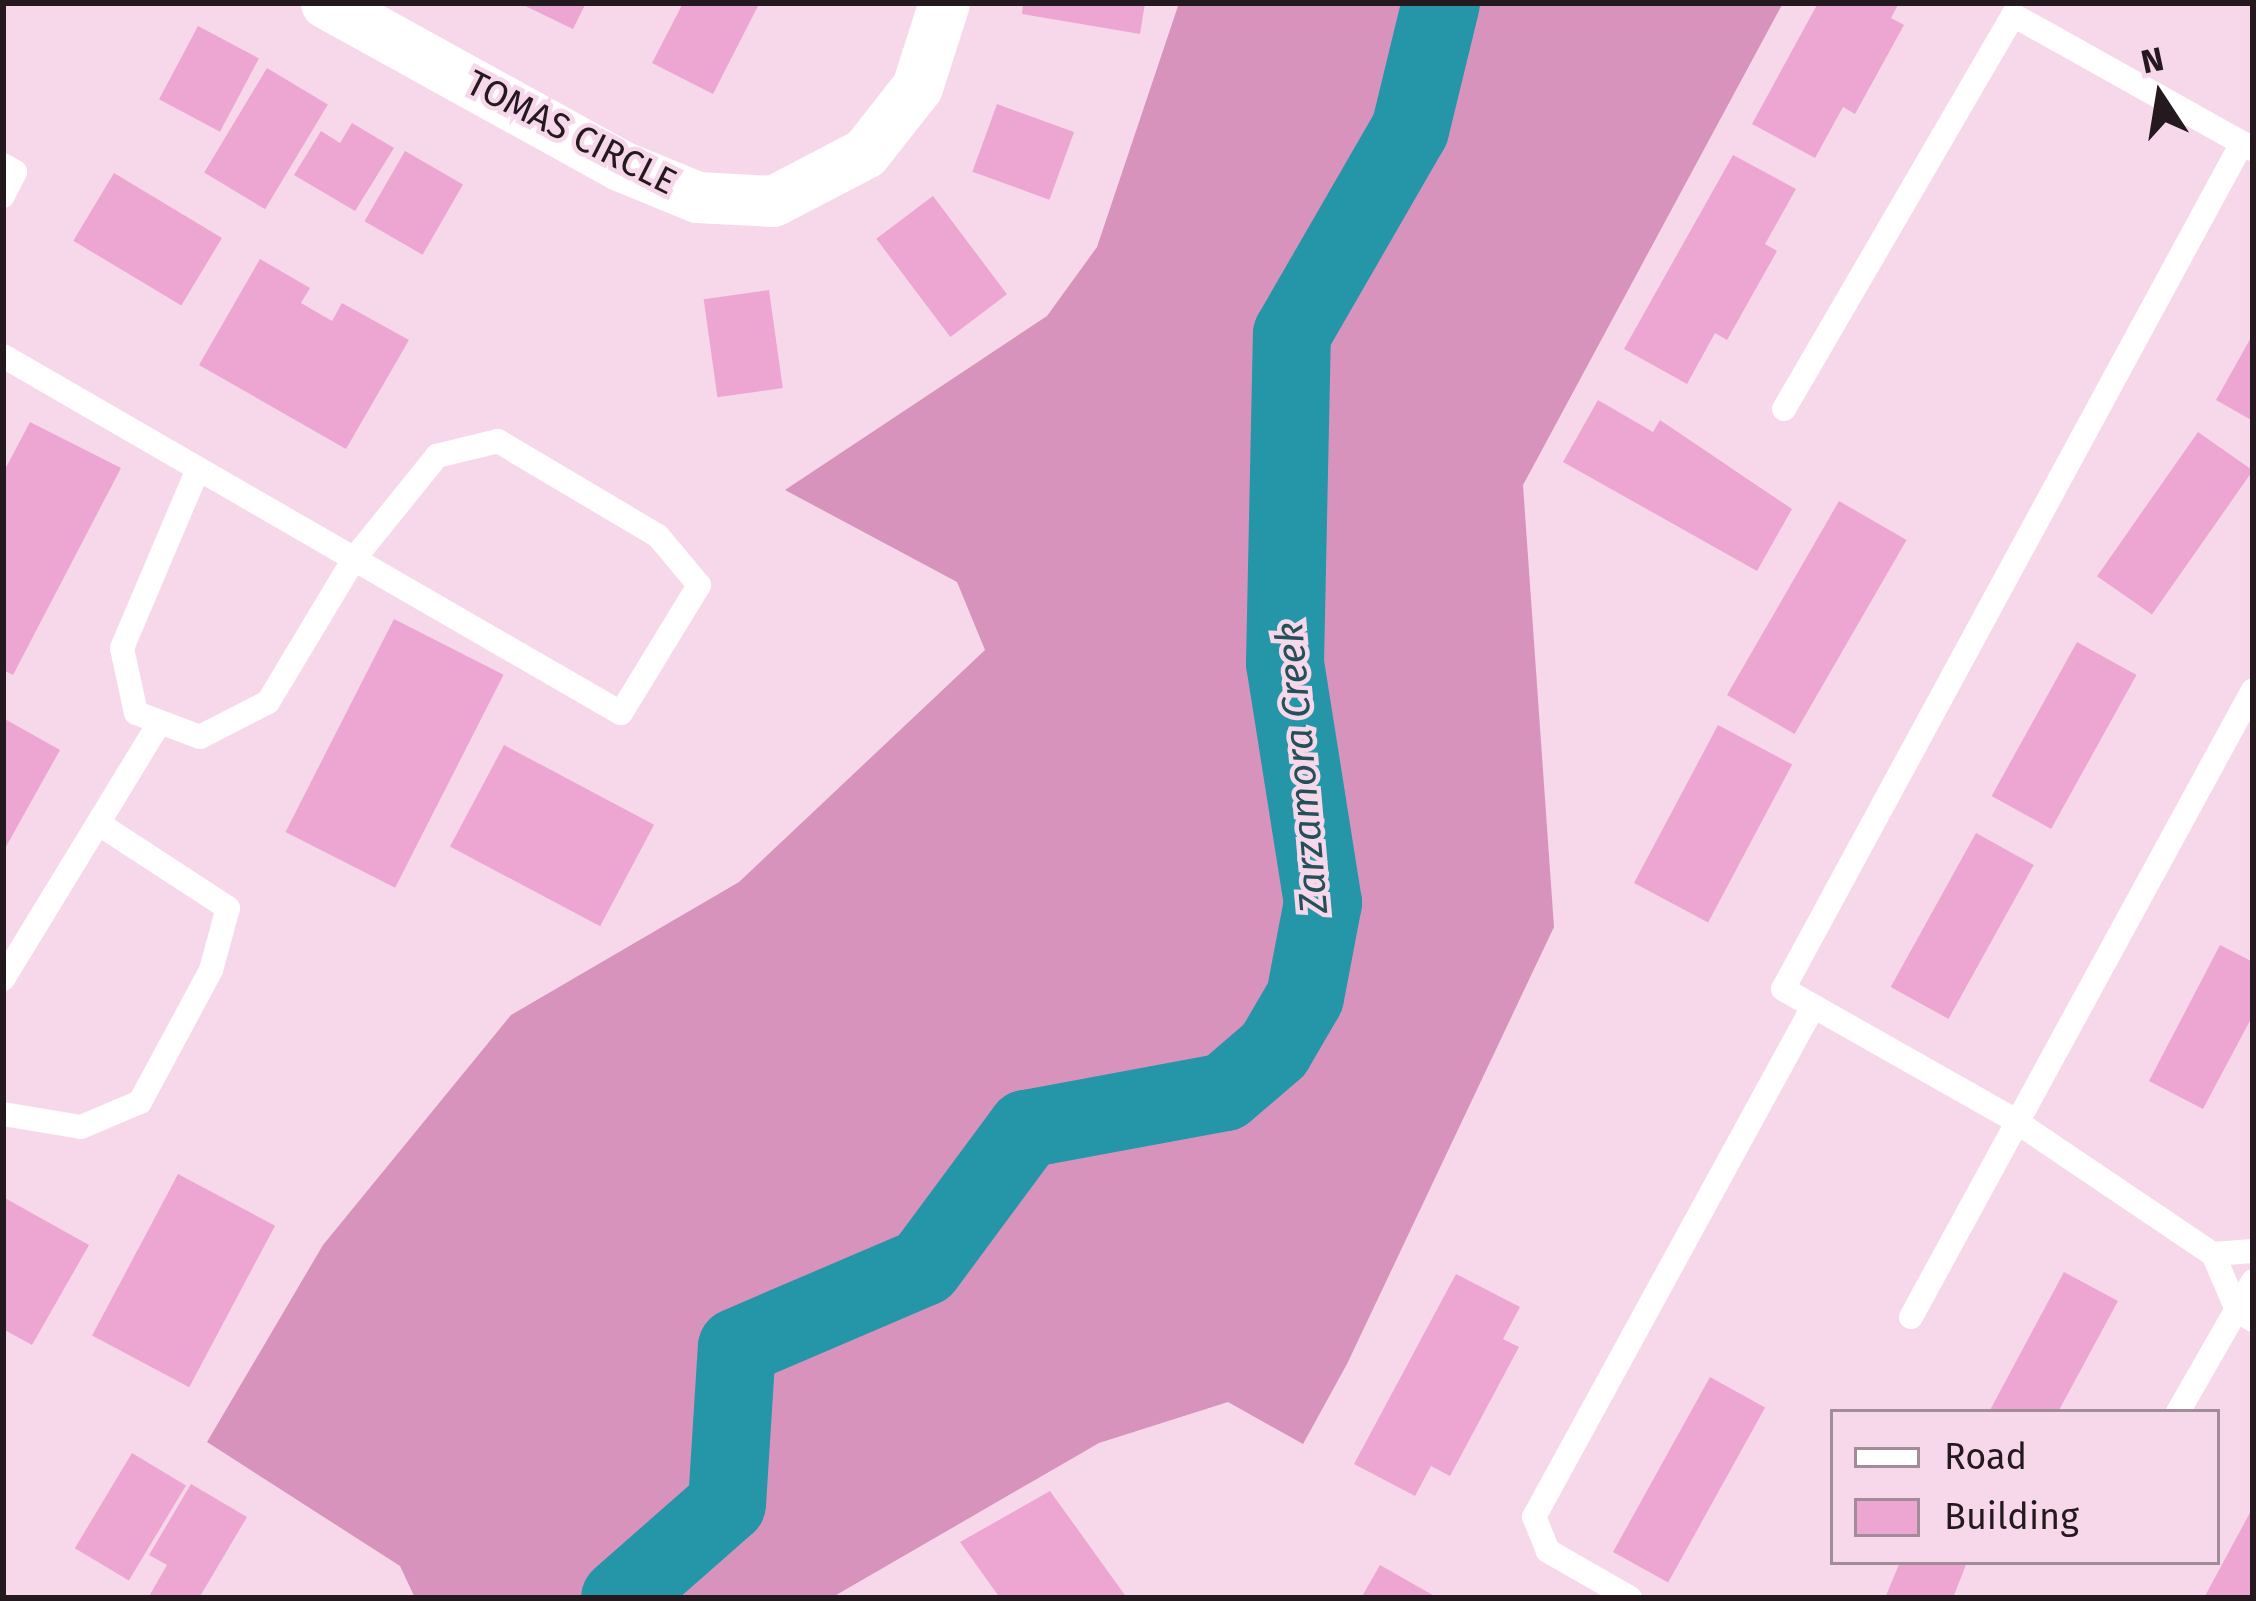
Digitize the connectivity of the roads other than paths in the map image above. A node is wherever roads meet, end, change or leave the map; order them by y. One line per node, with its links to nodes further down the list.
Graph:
1 (326, 3): 2 (street, TOMAS CIRCLE)
2 (944, 3)
3 (2248, 146): 7 (lane); 14 (lane)
4 (3, 165): 5 (lane)
5 (3, 196)
6 (3, 356): 8 (lane)
7 (1784, 409)
8 (198, 469): 9 (lane); 11 (lane)
9 (354, 559): 9 (lane); 11 (lane)
10 (2253, 690): 16 (lane)
11 (160, 722): 12 (lane)
12 (99, 824): 13 (lane); 15 (lane)
13 (3, 979)
14 (1813, 1007): 16 (lane); 23 (lane)
15 (3, 1114)
16 (2011, 1118): 18 (lane); 21 (lane)
17 (2253, 1252): 18 (lane)
18 (2213, 1255): 20 (lane)
19 (2253, 1281): 20 (lane)
20 (2245, 1315): 22 (lane)
21 (1911, 1317)
22 (2180, 1409)
23 (1630, 1598)

